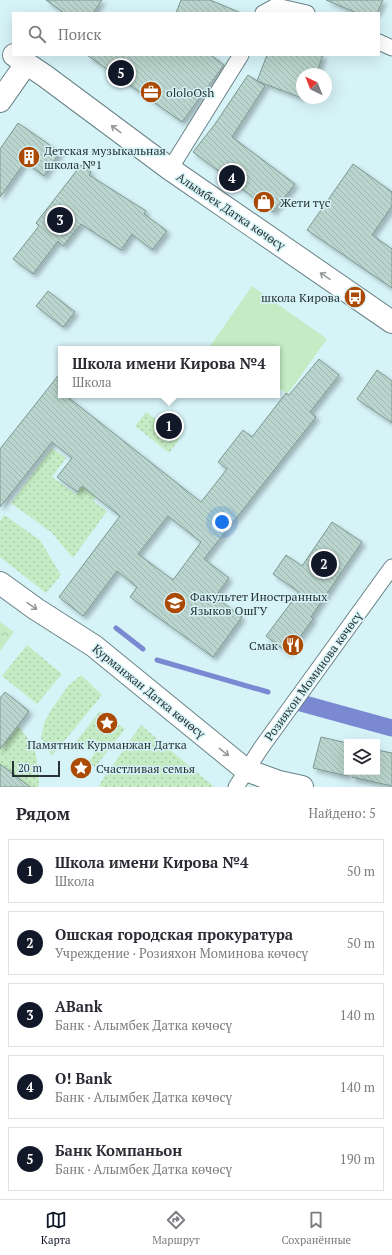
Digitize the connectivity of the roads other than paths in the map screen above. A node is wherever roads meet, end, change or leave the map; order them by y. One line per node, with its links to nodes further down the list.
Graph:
1 (265, 12): 2 (street)
2 (303, 12)
3 (380, 42): 5 (street)
4 (0, 45): 6 (main road, Алымбек Датка көчөсү)
5 (392, 48)
6 (12, 54)
7 (240, 56): 10 (street)
8 (18, 58): 9 (main road); 10 (main road, Алымбек Датка көчөсү, one-way to 8)
9 (0, 101)
10 (170, 169): 11 (main road, Алымбек Датка көчөсү, one-way to 10)
11 (392, 322)
12 (392, 567): 14 (street, Розияхон Моминова көчөсү)
13 (0, 584): 14 (main road, Курманжан Датка көчөсү, one-way to 14)
14 (241, 778): 15 (main road, Курманжан Датка көчөсү)
15 (302, 787)

